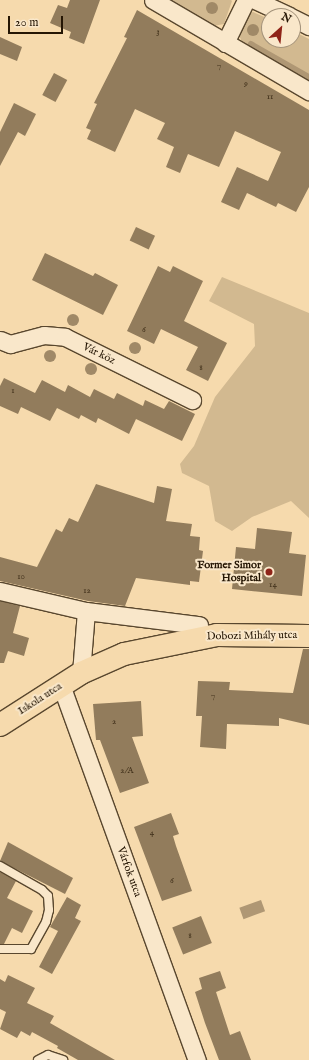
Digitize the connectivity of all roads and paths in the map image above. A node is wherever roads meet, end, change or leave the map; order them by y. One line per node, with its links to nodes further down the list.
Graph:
1 (153, 0): 5 (street)
2 (246, 0): 5 (street)
3 (255, 0): 4 (street)
4 (272, 8)
5 (225, 43): 6 (street)
6 (309, 91)
7 (0, 340): 8 (street, Vár köz)
8 (192, 400)
9 (0, 591): 10 (street, Dobozi Mihály utca)
10 (86, 610): 11 (street, Dobozi Mihály utca); 13 (street)
11 (199, 625)
12 (309, 636): 13 (main road, Dobozi Mihály utca)
13 (81, 673): 14 (main road, Iskola utca)
14 (61, 685): 15 (main road, Iskola utca); 20 (street, Várfok utca)
15 (0, 725)
16 (0, 866): 17 (lane)
17 (0, 949)
18 (38, 1060): 19 (lane)
19 (63, 1060)
20 (197, 1060)

